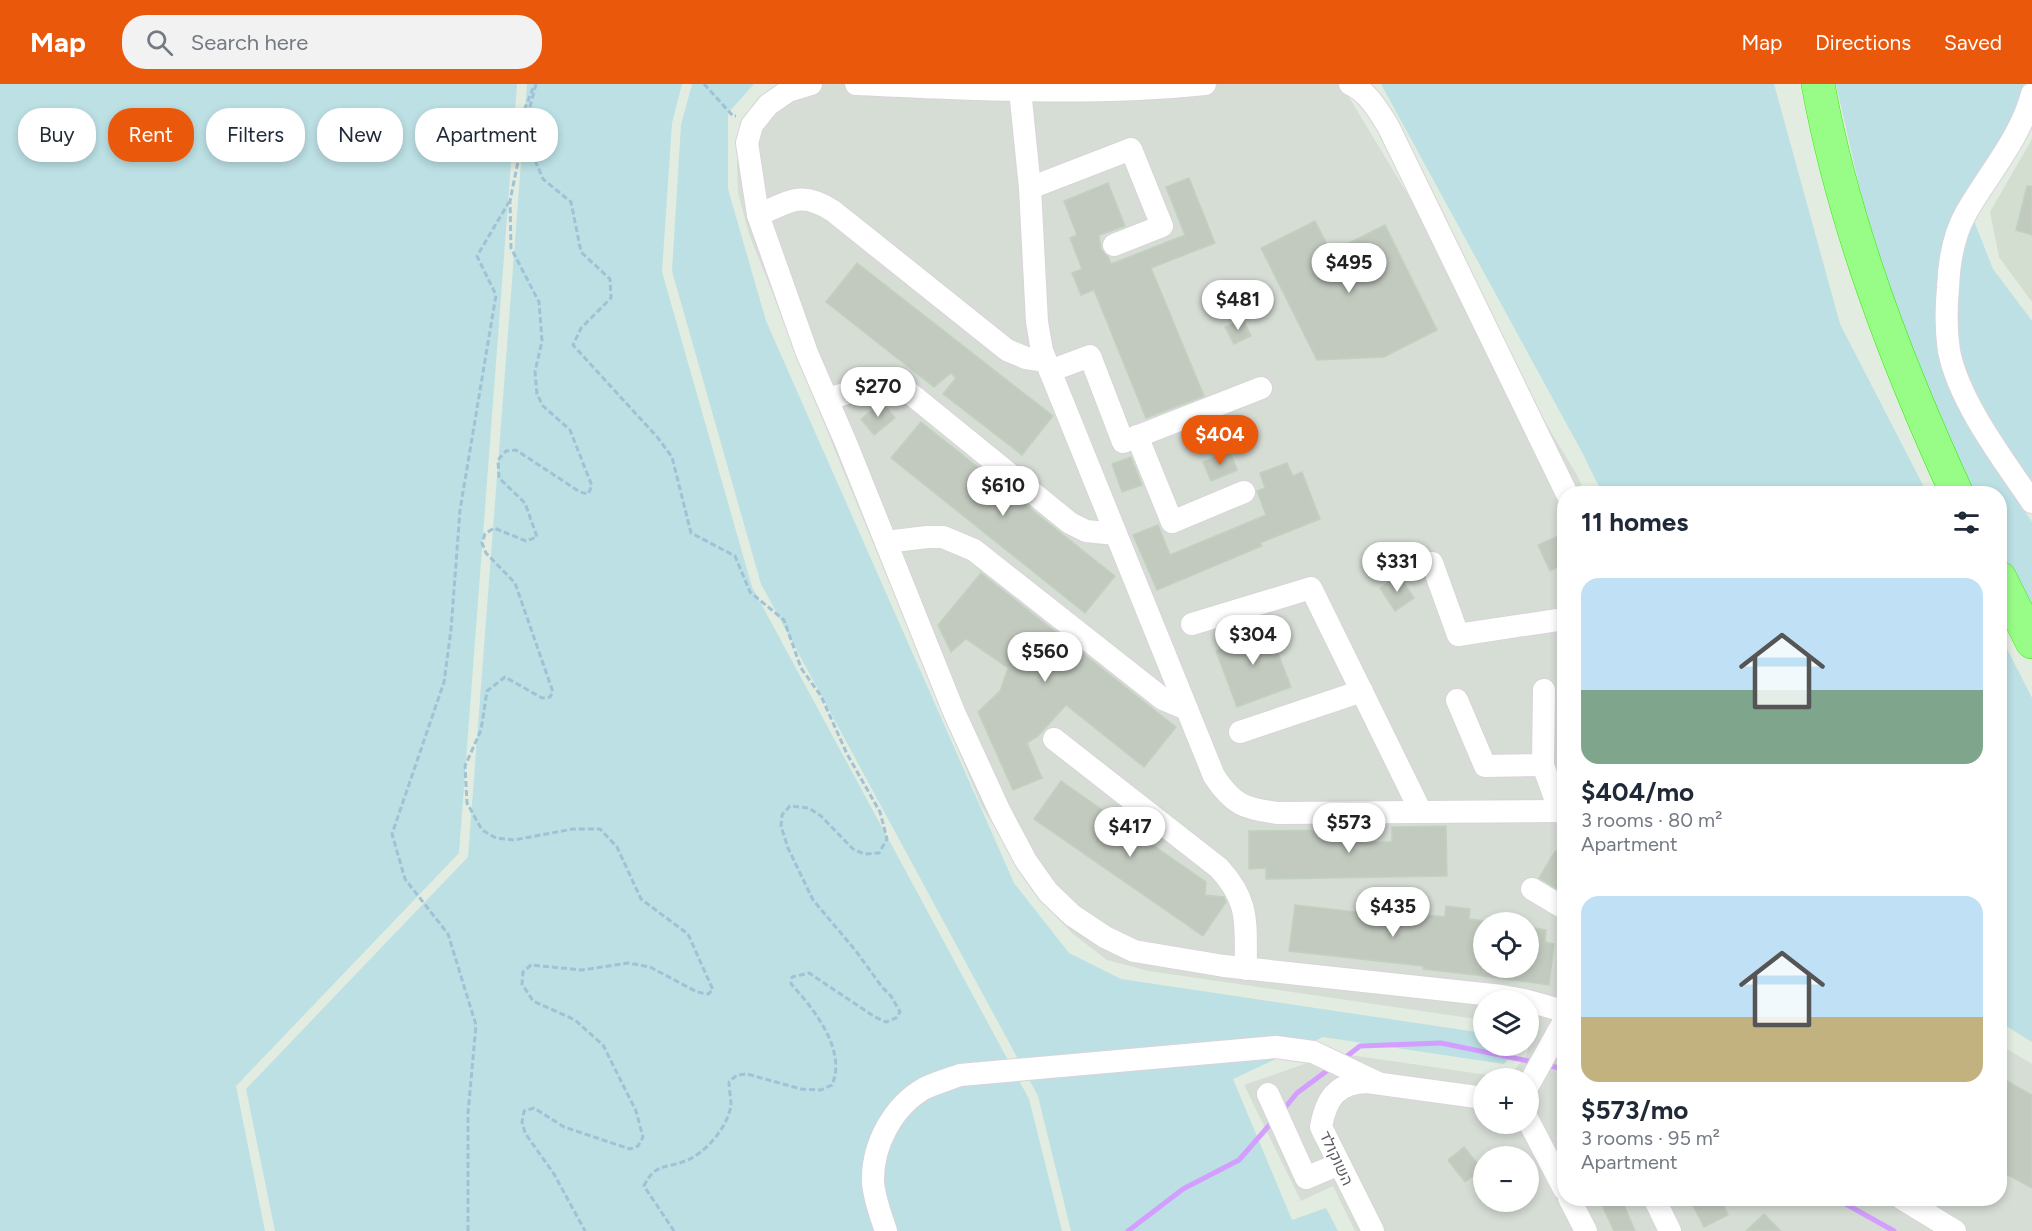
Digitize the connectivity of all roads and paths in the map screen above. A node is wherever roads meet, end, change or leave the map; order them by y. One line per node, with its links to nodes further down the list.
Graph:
1 (536, 84): 10 (path)
2 (704, 84): 11 (path)
3 (811, 84): 16 (street)
4 (856, 84): 8 (street)
5 (1205, 84): 8 (street)
6 (1350, 84): 22 (street)
7 (1818, 84): 23 (highway)
8 (1020, 90): 14 (street)
9 (2032, 94): 25 (street)
10 (530, 108)
11 (743, 117)
12 (518, 162): 15 (path)
13 (536, 162): 62 (path)
14 (1030, 188): 17 (street); 18 (street)
15 (510, 201): 60 (path); 61 (path)
16 (758, 215): 18 (street); 20 (street)
17 (1114, 245)
18 (1048, 366): 21 (street); 26 (street)
19 (1261, 388): 21 (street)
20 (827, 399): 26 (street); 27 (street)
21 (1137, 436): 24 (street)
22 (1563, 486)
23 (1954, 486)
24 (1244, 492)
25 (2032, 502)
26 (1116, 534): 36 (street)
27 (886, 542): 36 (street); 45 (street)
28 (1431, 563): 30 (street)
29 (2007, 592): 32 (highway)
30 (1557, 620)
31 (1192, 624): 34 (street)
32 (2032, 642)
33 (1544, 690): 39 (street)
34 (1362, 691): 37 (street); 41 (street)
35 (1457, 699): 39 (street)
36 (1187, 709): 41 (street)
37 (1240, 732)
38 (1054, 739): 45 (street)
39 (1543, 765): 40 (street)
40 (1557, 800)
41 (1421, 812): 42 (street)
42 (1557, 812)
43 (1532, 889): 44 (street)
44 (1557, 904)
45 (1246, 969): 46 (street)
46 (1473, 993)
47 (1539, 1005): 48 (street)
48 (1557, 1009)
49 (1557, 1034): 50 (street)
50 (1538, 1068)
51 (1378, 1083): 53 (street, השוקולד); 55 (street, השוקולד); 63 (street)
52 (1268, 1094): 55 (street)
53 (1473, 1096)
54 (1535, 1134): 56 (street)
55 (1339, 1164): 64 (street, השוקולד)
56 (1557, 1176)
57 (1573, 1206): 65 (street)
58 (1658, 1206): 66 (street)
59 (1913, 1206): 67 (street)
60 (468, 1231)
61 (585, 1231)
62 (674, 1231)
63 (886, 1231)
64 (1373, 1231)
65 (1586, 1231)
66 (1670, 1231)
67 (1955, 1231)

